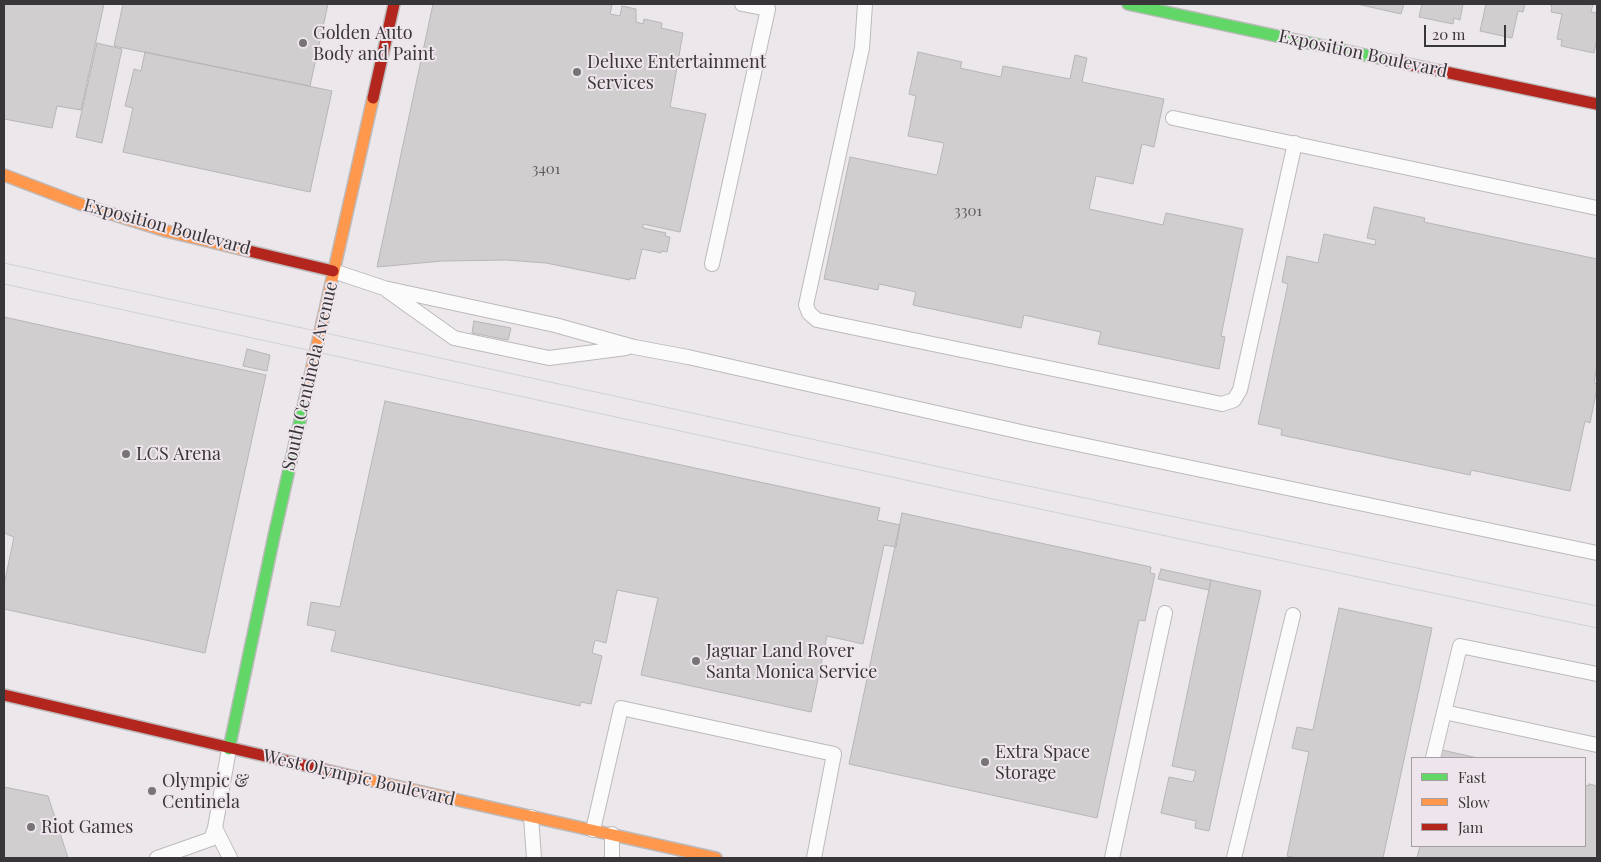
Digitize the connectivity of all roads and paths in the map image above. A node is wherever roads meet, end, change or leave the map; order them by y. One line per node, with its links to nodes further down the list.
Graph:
1 (394, 4): 12 (street, South Centinela Avenue)
2 (742, 4): 5 (lane)
3 (865, 4): 8 (lane)
4 (1128, 4): 6 (street, Exposition Boulevard)
5 (758, 5): 11 (lane)
6 (1597, 104)
7 (1173, 118): 8 (lane)
8 (1295, 143): 10 (lane)
9 (4, 175): 12 (street, Exposition Boulevard)
10 (1597, 208)
11 (712, 264)
12 (333, 271): 13 (lane); 22 (street, South Centinela Avenue)
13 (384, 288): 14 (lane); 14 (lane)
14 (634, 347): 15 (lane)
15 (1597, 553)
16 (1165, 613): 34 (lane)
17 (1293, 615): 35 (lane)
18 (1597, 674): 20 (lane)
19 (4, 695): 22 (street, West Olympic Boulevard)
20 (1444, 712): 21 (lane); 23 (lane)
21 (1597, 745)
22 (229, 749): 24 (street, West Olympic Boulevard); 25 (lane)
23 (1433, 757)
24 (531, 817): 26 (street, West Olympic Boulevard); 30 (lane)
25 (215, 828): 28 (lane); 29 (lane)
26 (593, 830): 27 (street, West Olympic Boulevard); 33 (lane)
27 (612, 834): 31 (lane); 32 (street, West Olympic Boulevard)
28 (157, 858)
29 (230, 858)
30 (534, 858)
31 (612, 858)
32 (716, 858)
33 (814, 858)
34 (1112, 858)
35 (1234, 858)

